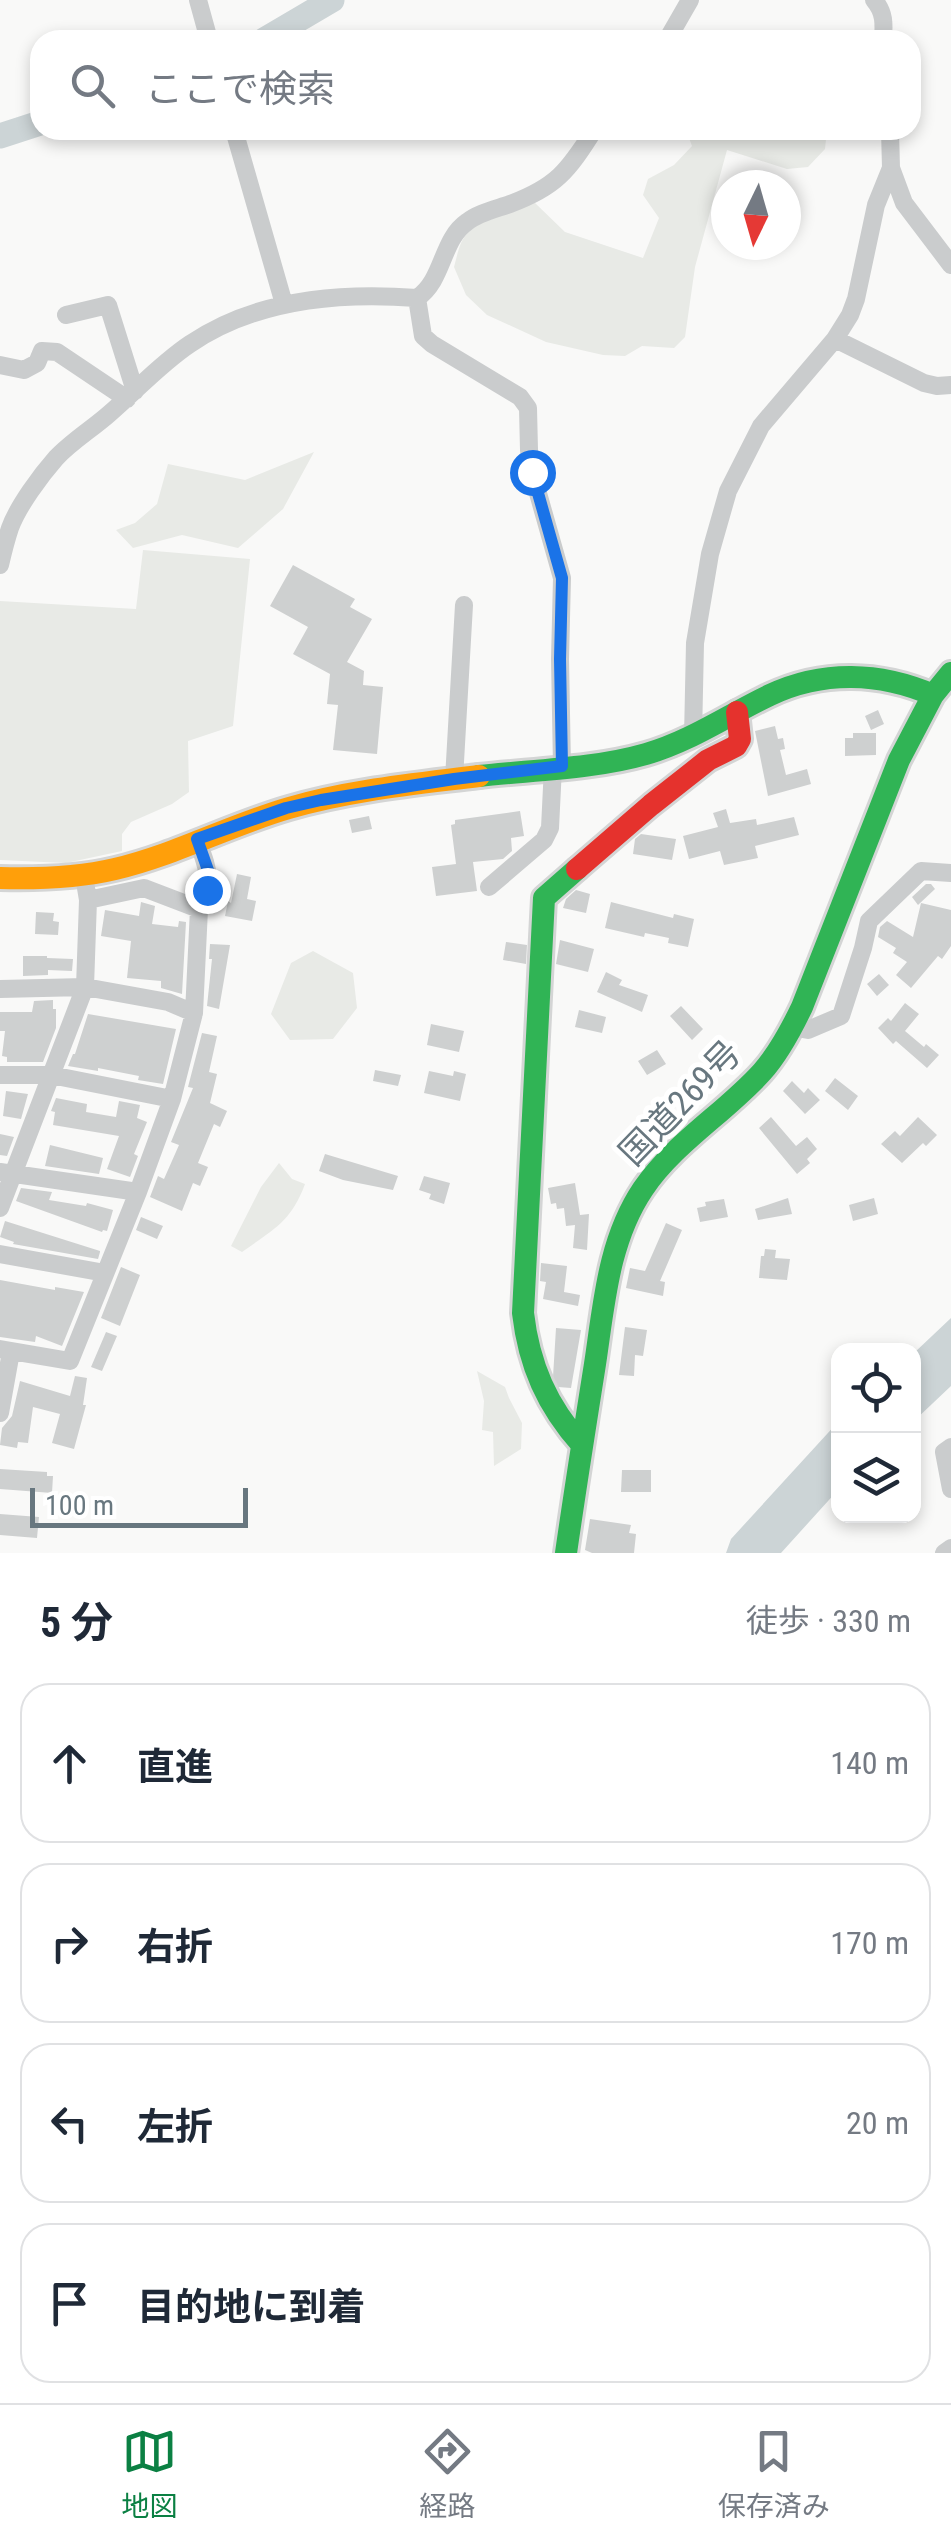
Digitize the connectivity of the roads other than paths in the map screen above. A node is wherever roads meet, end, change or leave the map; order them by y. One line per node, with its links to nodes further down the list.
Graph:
1 (198, 0): 4 (street)
2 (690, 0): 5 (street)
3 (874, 0): 6 (street)
4 (206, 30)
5 (673, 30)
6 (884, 30)
7 (237, 140): 13 (street)
8 (588, 140): 12 (street)
9 (890, 140): 10 (street)
10 (891, 168): 11 (street); 15 (street)
11 (951, 264)
12 (417, 298): 13 (street); 25 (street)
13 (284, 304): 18 (street)
14 (66, 315): 18 (street)
15 (835, 339): 17 (street); 24 (street)
16 (0, 364): 18 (street)
17 (951, 384)
18 (131, 395): 19 (street)
19 (0, 564)
20 (464, 605): 26 (street)
21 (951, 674): 22 (main road, 国道269号)
22 (933, 694): 23 (main road); 37 (main road, 国道269号)
23 (737, 712): 24 (main road); 48 (main road)
24 (694, 737): 25 (main road)
25 (557, 767): 26 (main road); 31 (street)
26 (454, 779): 27 (main road)
27 (197, 839): 29 (main road); 33 (street)
28 (951, 872): 37 (street)
29 (84, 876): 30 (main road); 32 (street)
30 (0, 878)
31 (489, 887)
32 (88, 900): 33 (street); 34 (street)
33 (198, 910): 36 (street)
34 (85, 987): 35 (street); 36 (street); 38 (street)
35 (0, 989)
36 (194, 1013): 40 (street)
37 (792, 1027): 48 (main road, 国道269号)
38 (51, 1075): 39 (street); 40 (street); 41 (street)
39 (0, 1076)
40 (172, 1098): 42 (street)
41 (6, 1172): 42 (street); 43 (street)
42 (138, 1192): 45 (street)
43 (0, 1208)
44 (0, 1254): 45 (street)
45 (105, 1273): 46 (street)
46 (6, 1350): 47 (street)
47 (0, 1413)
48 (582, 1445): 52 (main road, 国道269号)
49 (951, 1447): 50 (street)
50 (951, 1488)
51 (951, 1548): 53 (street)
52 (566, 1553)
53 (944, 1553)

